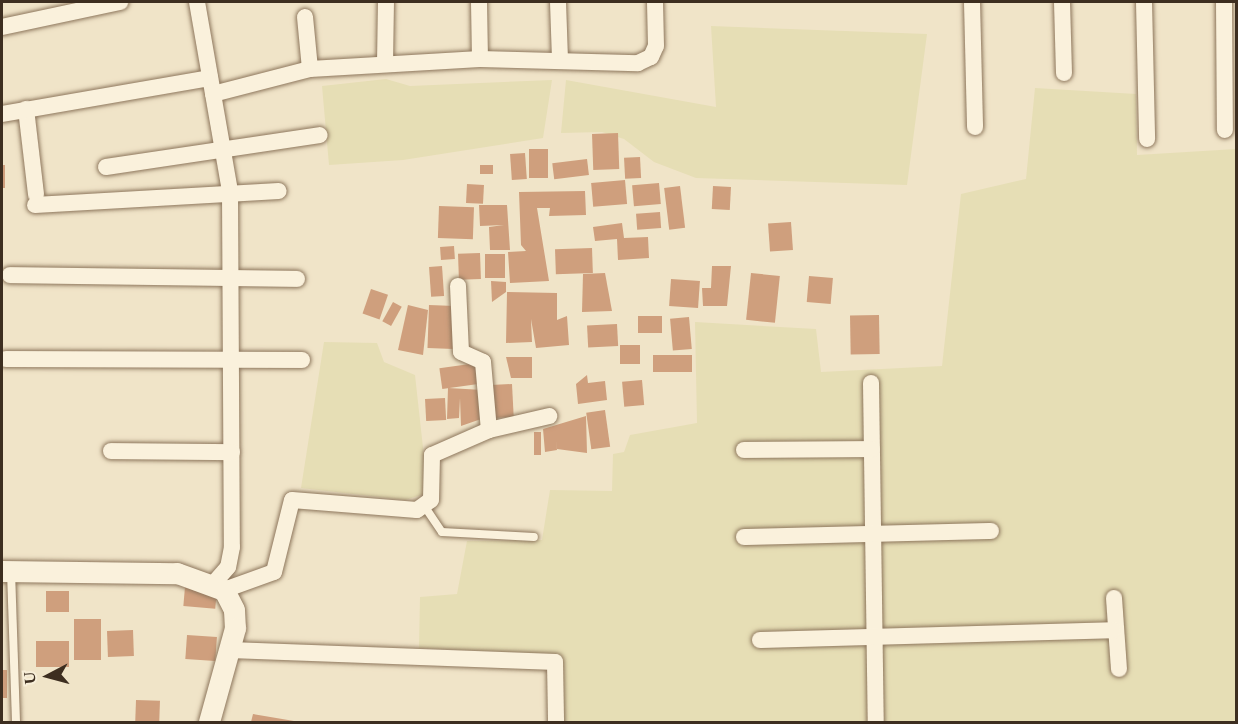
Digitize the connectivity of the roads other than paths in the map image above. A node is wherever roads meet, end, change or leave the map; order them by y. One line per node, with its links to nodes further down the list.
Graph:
1 (120, 2): 12 (street)
2 (197, 2): 18 (street)
3 (386, 2): 15 (street)
4 (479, 2): 13 (street)
5 (558, 2): 14 (street)
6 (655, 2): 14 (street)
7 (972, 2): 21 (street)
8 (1062, 2): 17 (street)
9 (1144, 2): 24 (street)
10 (1224, 2): 22 (street)
11 (305, 16): 16 (street)
12 (2, 27)
13 (480, 59): 14 (street); 15 (street)
14 (560, 60)
15 (385, 64): 16 (street)
16 (310, 69): 18 (street)
17 (1064, 73)
18 (211, 86): 19 (street); 25 (street)
19 (26, 109): 20 (street); 28 (street)
20 (2, 114)
21 (975, 127)
22 (1225, 130)
23 (320, 135): 25 (street)
24 (1147, 140)
25 (223, 150): 26 (street); 28 (street)
26 (106, 167)
27 (279, 191): 28 (street)
28 (231, 192): 30 (street)
29 (10, 275): 30 (street)
30 (231, 278): 31 (street); 33 (street)
31 (297, 279)
32 (458, 286): 38 (street)
33 (231, 358): 34 (street); 35 (street); 42 (street)
34 (6, 359)
35 (302, 360)
36 (871, 383): 39 (street)
37 (549, 416): 38 (street)
38 (489, 430): 43 (street)
39 (872, 449): 40 (street); 45 (street)
40 (744, 450)
41 (111, 451): 42 (street)
42 (232, 452): 49 (street)
43 (425, 507): 46 (lane); 49 (street)
44 (991, 531): 45 (street)
45 (873, 536): 47 (street); 52 (street)
46 (534, 537)
47 (744, 537)
48 (6, 571): 49 (street); 56 (lane)
49 (219, 587): 54 (street)
50 (1114, 598): 51 (street)
51 (1113, 630): 52 (street); 55 (street)
52 (875, 634): 53 (street); 59 (street)
53 (760, 640)
54 (231, 650): 57 (street); 58 (street)
55 (1119, 669)
56 (16, 723)
57 (209, 723)
58 (556, 723)
59 (876, 723)

